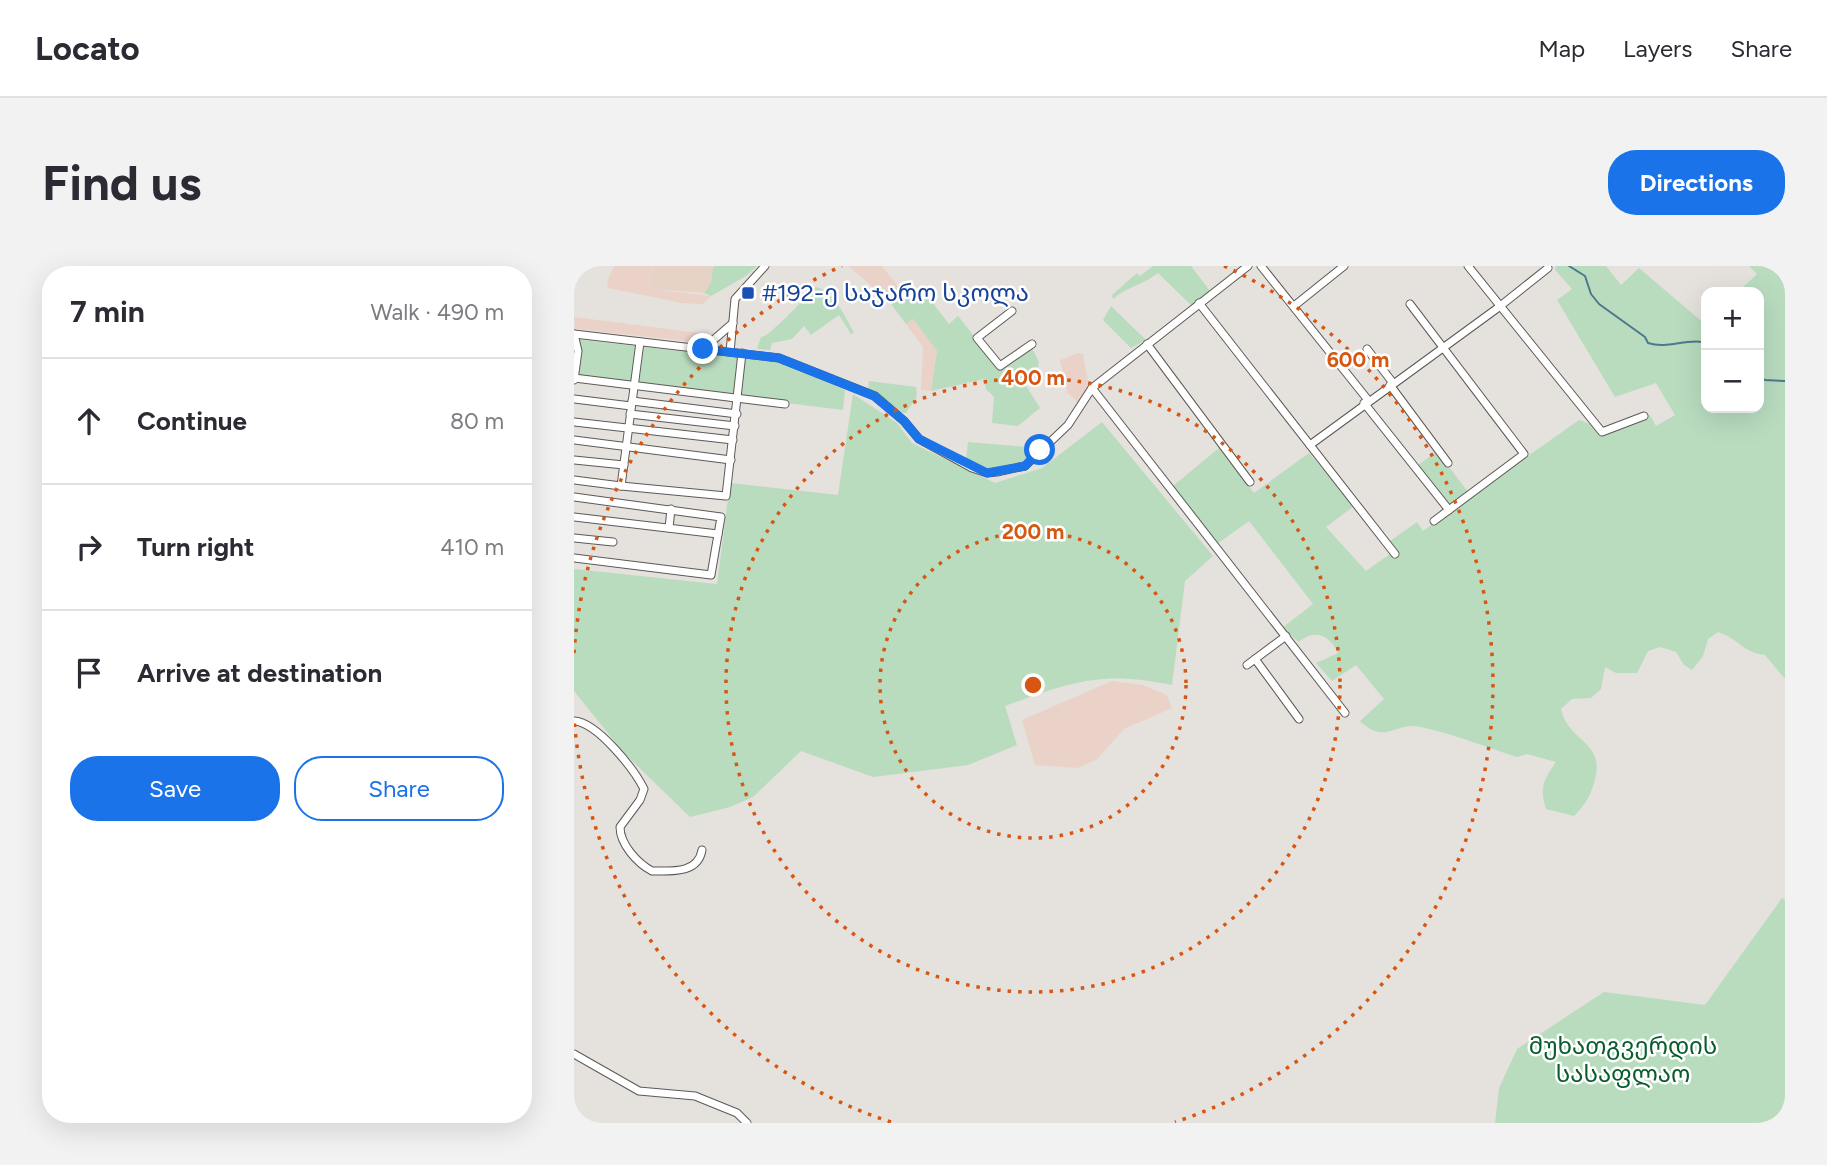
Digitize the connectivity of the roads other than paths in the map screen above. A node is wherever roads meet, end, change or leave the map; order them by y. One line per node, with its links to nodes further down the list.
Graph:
1 (765, 266): 12 (street)
2 (1248, 266): 7 (street)
3 (1261, 266): 9 (street)
4 (1468, 266): 10 (street)
5 (1340, 267): 9 (street)
6 (1548, 268): 10 (street)
7 (1199, 303): 16 (street); 39 (street)
8 (1410, 304): 17 (street)
9 (1294, 306): 28 (street)
10 (1499, 307): 17 (street); 32 (street)
11 (1012, 311): 15 (street)
12 (733, 323): 18 (street); 20 (street)
13 (574, 334): 14 (street); 22 (street)
14 (640, 342): 18 (street); 24 (street)
15 (1032, 344)
16 (1147, 344): 25 (street); 47 (street)
17 (1443, 345): 23 (street); 51 (street)
18 (703, 349): 20 (street)
19 (1367, 349): 23 (street)
20 (730, 352): 21 (street)
21 (742, 353): 25 (street); 26 (street)
22 (574, 379): 24 (street)
23 (1391, 384): 28 (street); 44 (street)
24 (634, 385): 26 (street); 30 (street)
25 (1092, 388): 60 (street)
26 (739, 398): 29 (street); 31 (street)
27 (574, 399): 30 (street)
28 (1366, 402): 39 (street); 51 (street)
29 (785, 404)
30 (631, 407): 31 (street); 34 (street); 35 (street)
31 (737, 414): 34 (street)
32 (1644, 416)
33 (574, 422): 35 (street)
34 (735, 426): 38 (street)
35 (628, 428): 36 (street); 40 (street)
36 (680, 434): 38 (street); 41 (street)
37 (574, 440): 40 (street)
38 (733, 440): 43 (street)
39 (1310, 445): 58 (street)
40 (626, 446): 41 (street); 45 (street)
41 (678, 452): 43 (street)
42 (574, 460): 45 (street)
43 (731, 460): 48 (street)
44 (1448, 463)
45 (624, 465): 48 (street)
46 (574, 480): 48 (street)
47 (1250, 482)
48 (621, 486)
49 (574, 497): 50 (street)
50 (671, 509): 54 (street); 55 (street)
51 (1449, 510): 53 (street)
52 (574, 517): 54 (street)
53 (1434, 521)
54 (669, 528): 55 (street)
55 (719, 534): 59 (street)
56 (574, 538): 57 (street)
57 (613, 542)
58 (1395, 554)
59 (574, 558)
60 (1286, 636): 61 (street); 63 (street)
61 (1255, 659): 62 (street); 64 (street)
62 (1247, 665)
63 (1345, 713)
64 (1299, 719)
65 (574, 721): 66 (street)
66 (702, 850)
67 (574, 1054): 68 (street)
68 (747, 1123)

